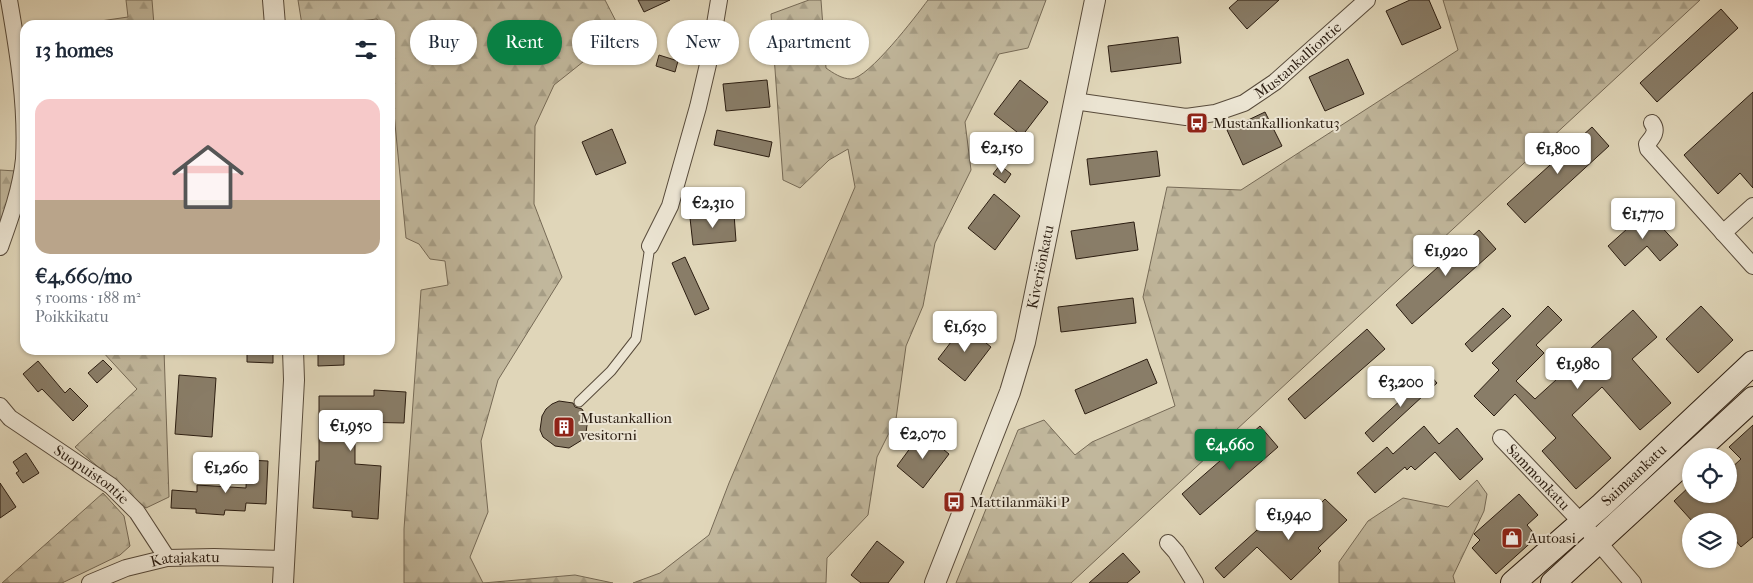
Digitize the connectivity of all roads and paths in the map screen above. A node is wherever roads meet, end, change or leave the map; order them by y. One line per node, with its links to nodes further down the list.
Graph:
1 (9, 0): 7 (street)
2 (273, 0): 6 (street)
3 (719, 0): 13 (street)
4 (1095, 0): 8 (street, Kiveriönkatu)
5 (1367, 0): 8 (street, Mustankalliontie)
6 (275, 20)
7 (20, 70)
8 (1074, 101): 31 (street, Kiveriönkatu)
9 (1652, 123): 12 (street)
10 (20, 180): 14 (street)
11 (1753, 206): 12 (street)
12 (1723, 234): 15 (street)
13 (650, 246): 19 (lane)
14 (0, 247)
15 (1753, 266)
16 (293, 355): 28 (street)
17 (1753, 363): 24 (main road, Saimaankatu)
18 (1753, 399): 22 (main road, Saimaankatu)
19 (579, 402)
20 (3, 417): 27 (street, Suopuistontie)
21 (1502, 438): 24 (street, Sammonkatu)
22 (1700, 448)
23 (1682, 464): 26 (main road, Saimaankatu)
24 (1582, 523): 26 (street, Sammonkatu); 33 (main road, Saimaankatu)
25 (1168, 543): 32 (street)
26 (1598, 543): 34 (main road, Saimaankatu); 35 (street, Sammonkatu)
27 (167, 558): 28 (street, Katajakatu); 29 (street, Katajakatu)
28 (284, 558): 30 (street)
29 (90, 583)
30 (283, 583)
31 (935, 583)
32 (1194, 583)
33 (1513, 583)
34 (1553, 583)
35 (1634, 583)

